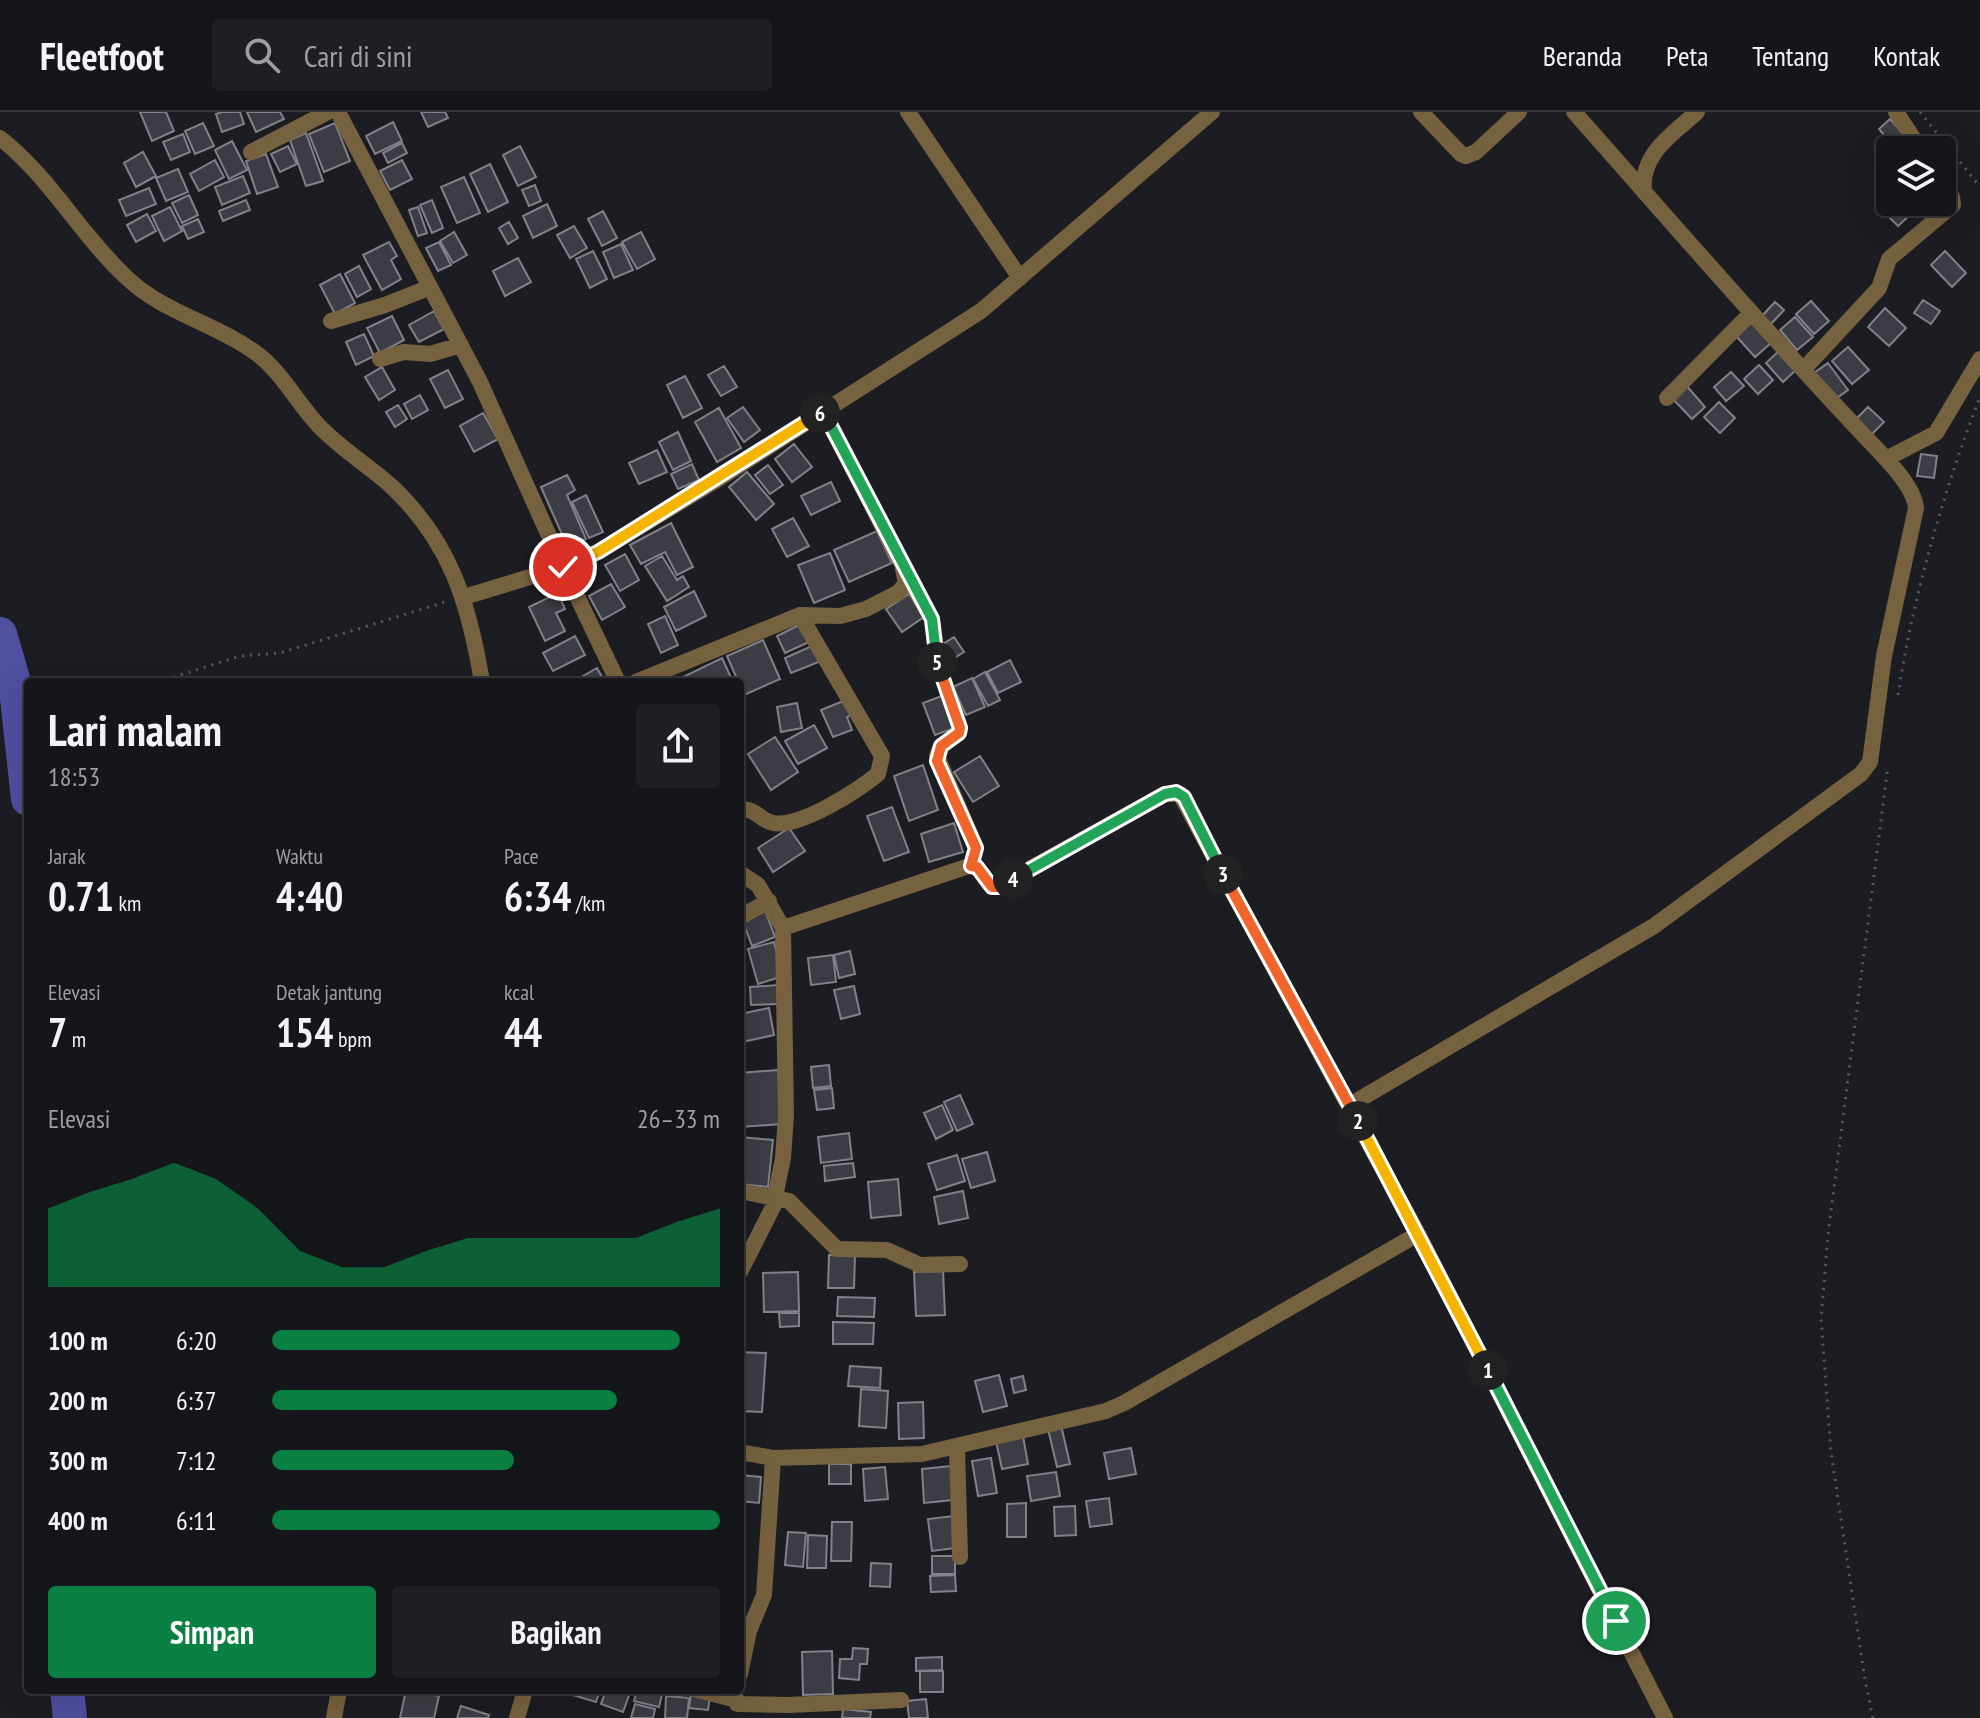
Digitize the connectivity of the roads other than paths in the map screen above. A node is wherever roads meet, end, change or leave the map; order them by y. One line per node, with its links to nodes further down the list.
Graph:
1 (328, 112): 12 (street)
2 (338, 112): 16 (street)
3 (908, 112): 15 (street)
4 (1212, 112): 15 (street)
5 (1421, 112): 6 (street)
6 (1519, 112)
7 (1574, 112): 13 (street)
8 (1697, 112): 13 (street)
9 (1896, 112): 10 (street)
10 (1912, 136)
11 (0, 138): 28 (street)
12 (251, 152)
13 (1644, 191): 17 (street)
14 (1940, 216): 22 (street)
15 (1020, 278): 24 (street)
16 (428, 288): 18 (street); 19 (street)
17 (1750, 314): 22 (street); 23 (street)
18 (331, 321)
19 (461, 345): 20 (street); 26 (street)
20 (380, 359)
21 (1980, 359): 25 (street)
22 (1803, 370): 25 (street)
23 (1667, 398)
24 (823, 411): 26 (street); 27 (street)
25 (1886, 459): 39 (street)
26 (563, 567): 28 (street); 31 (street)
27 (906, 574): 29 (street); 34 (street)
28 (464, 597): 30 (street)
29 (800, 615): 32 (street); 33 (street)
30 (481, 678)
31 (616, 678)
32 (646, 678)
33 (744, 809)
34 (971, 866): 38 (street); 39 (street)
35 (744, 876): 36 (street)
36 (769, 901): 37 (street); 38 (street)
37 (744, 915)
38 (783, 928): 41 (street)
39 (1350, 1105): 42 (street)
40 (744, 1192): 41 (street)
41 (776, 1196): 43 (street); 44 (street)
42 (1418, 1234): 45 (street); 57 (street)
43 (960, 1264)
44 (744, 1265)
45 (957, 1448): 47 (street); 48 (street)
46 (744, 1453): 47 (street)
47 (773, 1458): 49 (street)
48 (960, 1557)
49 (744, 1655)
50 (338, 1694): 55 (street)
51 (524, 1694): 56 (street)
52 (709, 1694): 54 (street)
53 (901, 1700): 54 (street)
54 (737, 1703)
55 (334, 1718)
56 (517, 1718)
57 (1665, 1718)

